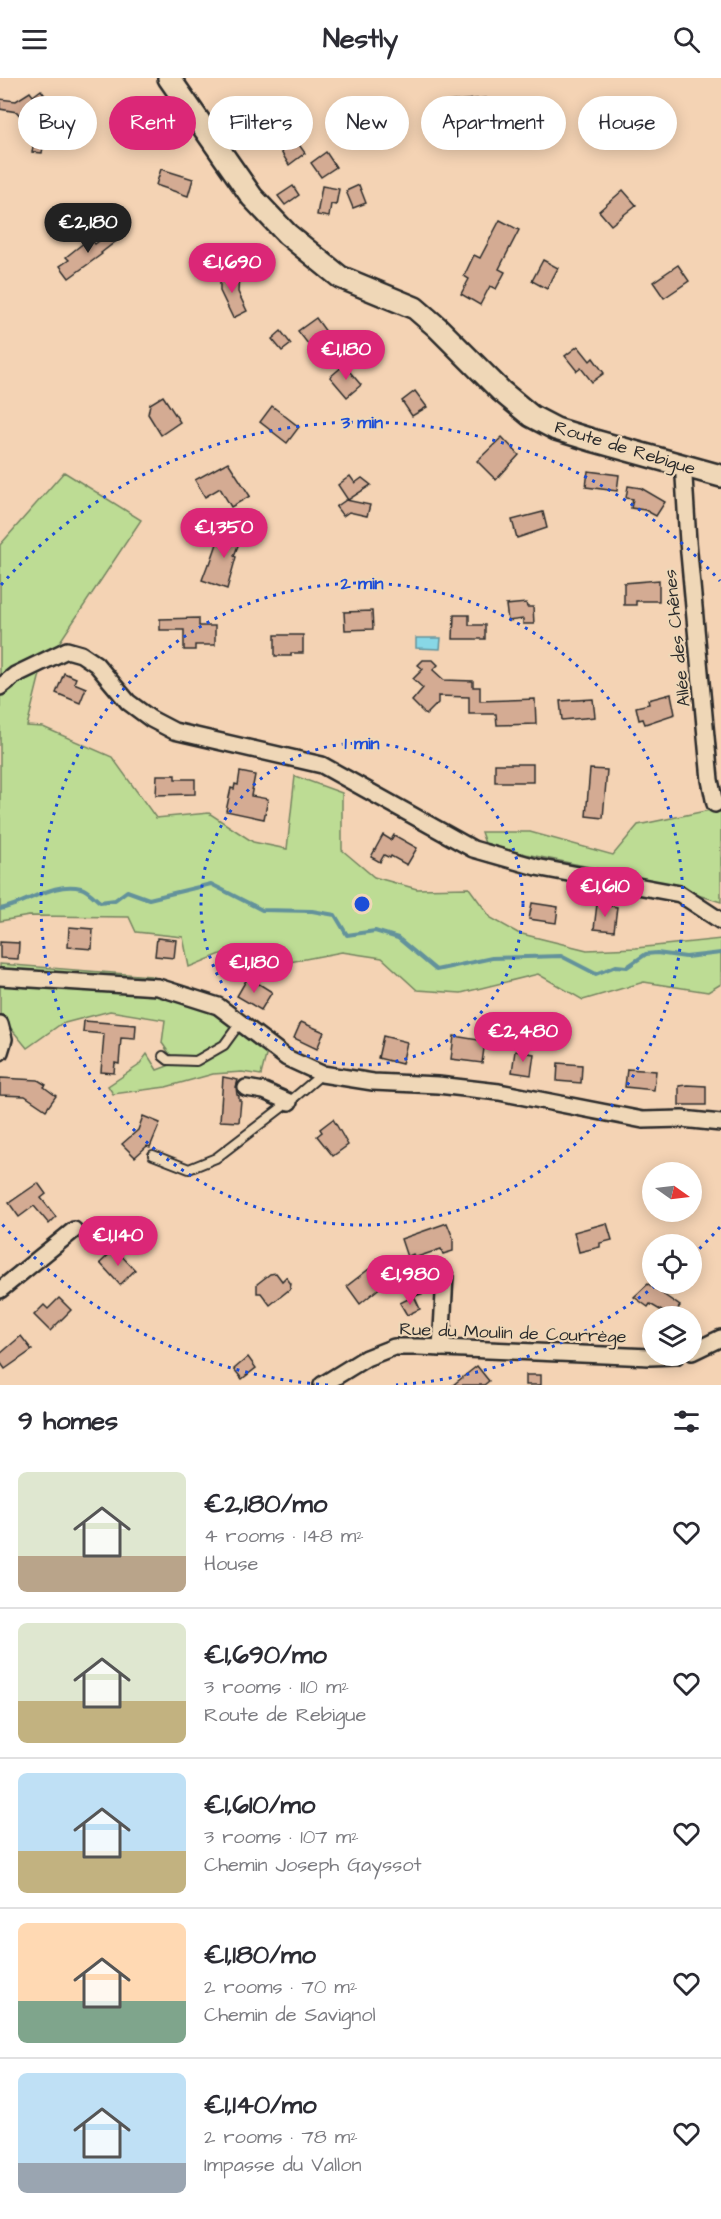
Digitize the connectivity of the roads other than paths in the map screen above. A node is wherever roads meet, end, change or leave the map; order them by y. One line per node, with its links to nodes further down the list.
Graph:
1 (169, 78): 2 (street, Route de Rebigue)
2 (688, 468): 3 (street, Route de Rebigue); 5 (street, Allée des Chênes)
3 (721, 476)
4 (0, 687): 6 (street)
5 (715, 804)
6 (721, 921)
7 (0, 977): 8 (street)
8 (240, 1023): 11 (lane); 12 (street)
9 (0, 1024): 10 (street)
10 (0, 1052)
11 (163, 1056)
12 (322, 1074): 14 (lane); 15 (street)
13 (246, 1088): 14 (street)
14 (289, 1102): 16 (lane)
15 (721, 1123)
16 (153, 1155)
17 (74, 1230): 19 (street)
18 (413, 1287): 22 (street)
19 (0, 1290)
20 (721, 1338): 21 (street)
21 (702, 1347)
22 (441, 1348): 23 (street, Rue du Moulin de Courrège); 24 (street, Rue du Moulin de Courrège)
23 (642, 1356)
24 (322, 1385)

